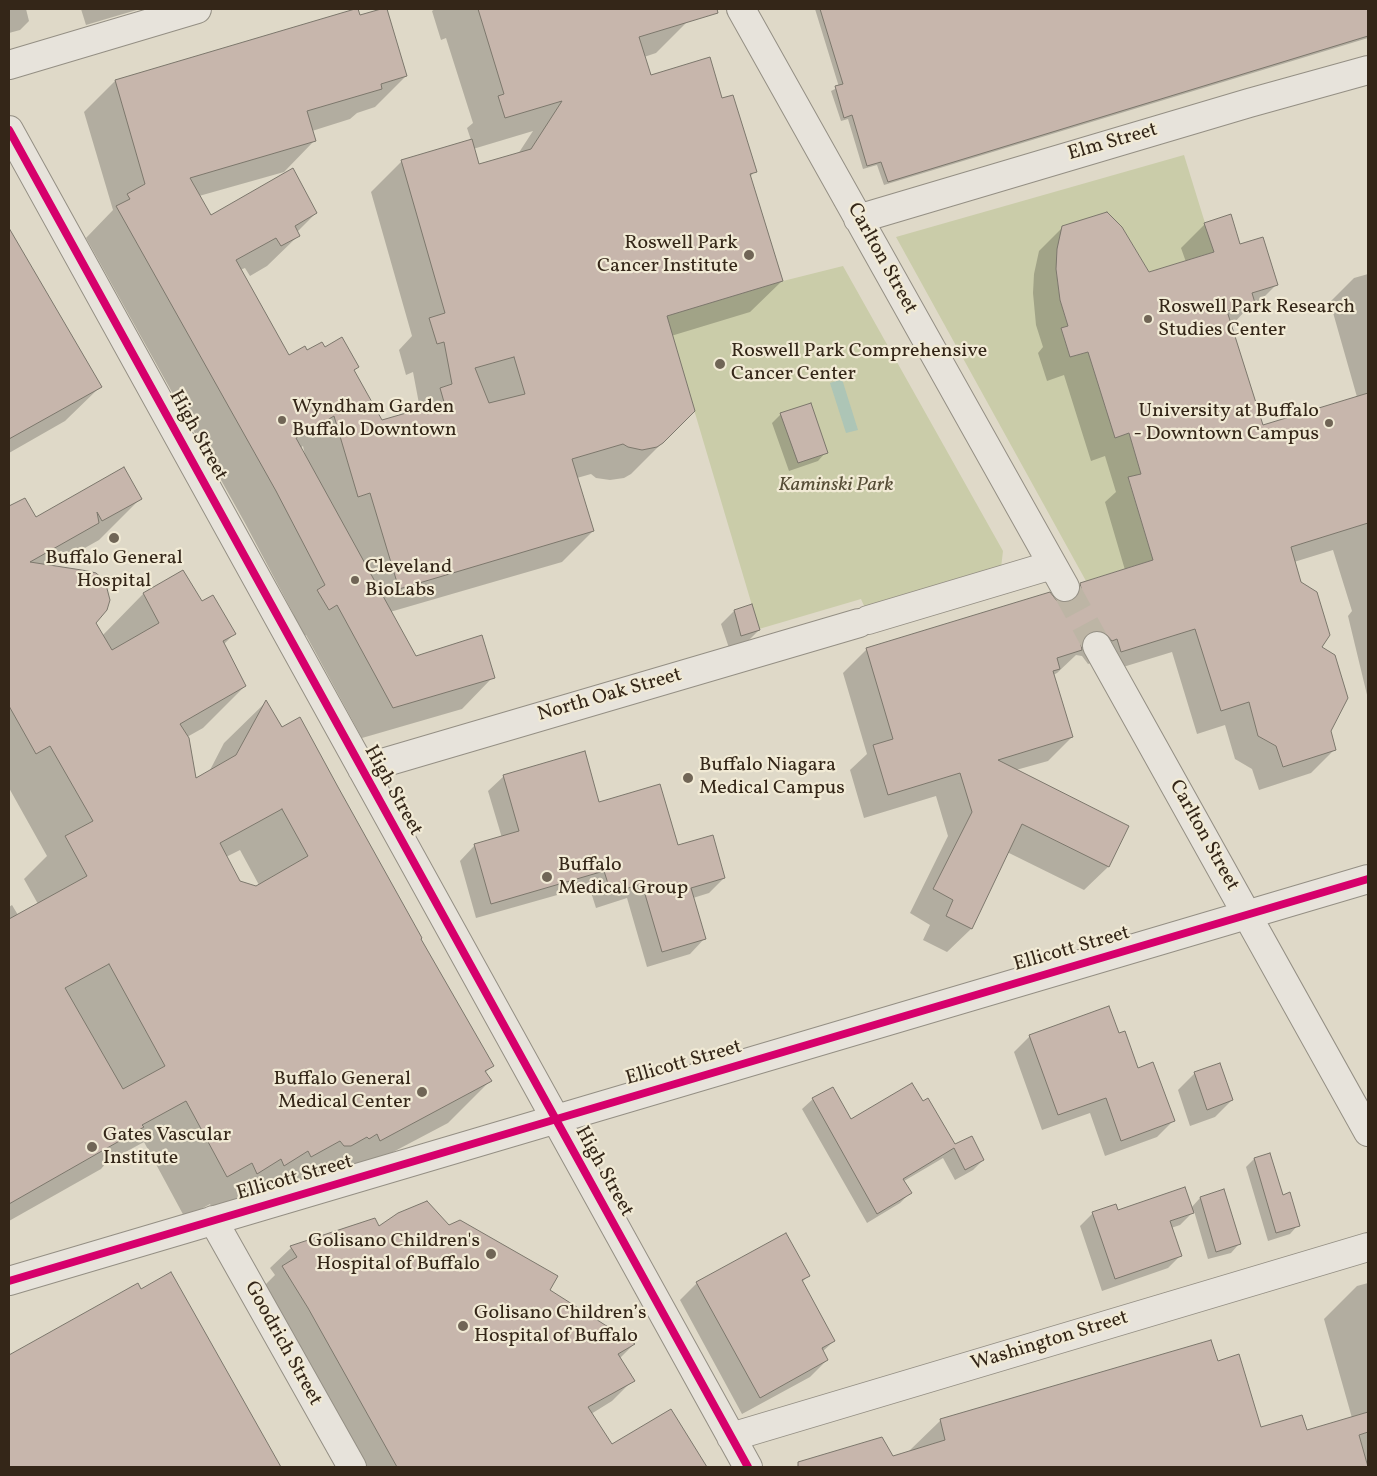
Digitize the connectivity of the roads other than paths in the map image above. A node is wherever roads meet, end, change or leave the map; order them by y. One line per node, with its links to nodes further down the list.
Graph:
1 (197, 9): 3 (street)
2 (741, 9): 6 (street, Carlton Street)
3 (9, 65)
4 (1368, 70): 6 (street, Elm Street)
5 (9, 130): 9 (street, High Street)
6 (858, 218): 7 (street, Carlton Street)
7 (1058, 576): 9 (street, North Oak Street)
8 (1096, 646): 11 (street, Carlton Street)
9 (362, 770): 12 (street, High Street)
10 (1368, 879): 11 (street, Ellicott Street)
11 (1248, 915): 12 (street, Ellicott Street); 13 (street, Carlton Street)
12 (556, 1119): 14 (street, Ellicott Street); 17 (street, High Street)
13 (1368, 1132)
14 (213, 1220): 16 (street, Ellicott Street); 18 (street, Goodrich Street)
15 (1368, 1247): 17 (street, Washington Street)
16 (9, 1281)
17 (731, 1437): 19 (street, High Street)
18 (352, 1467)
19 (748, 1467)

